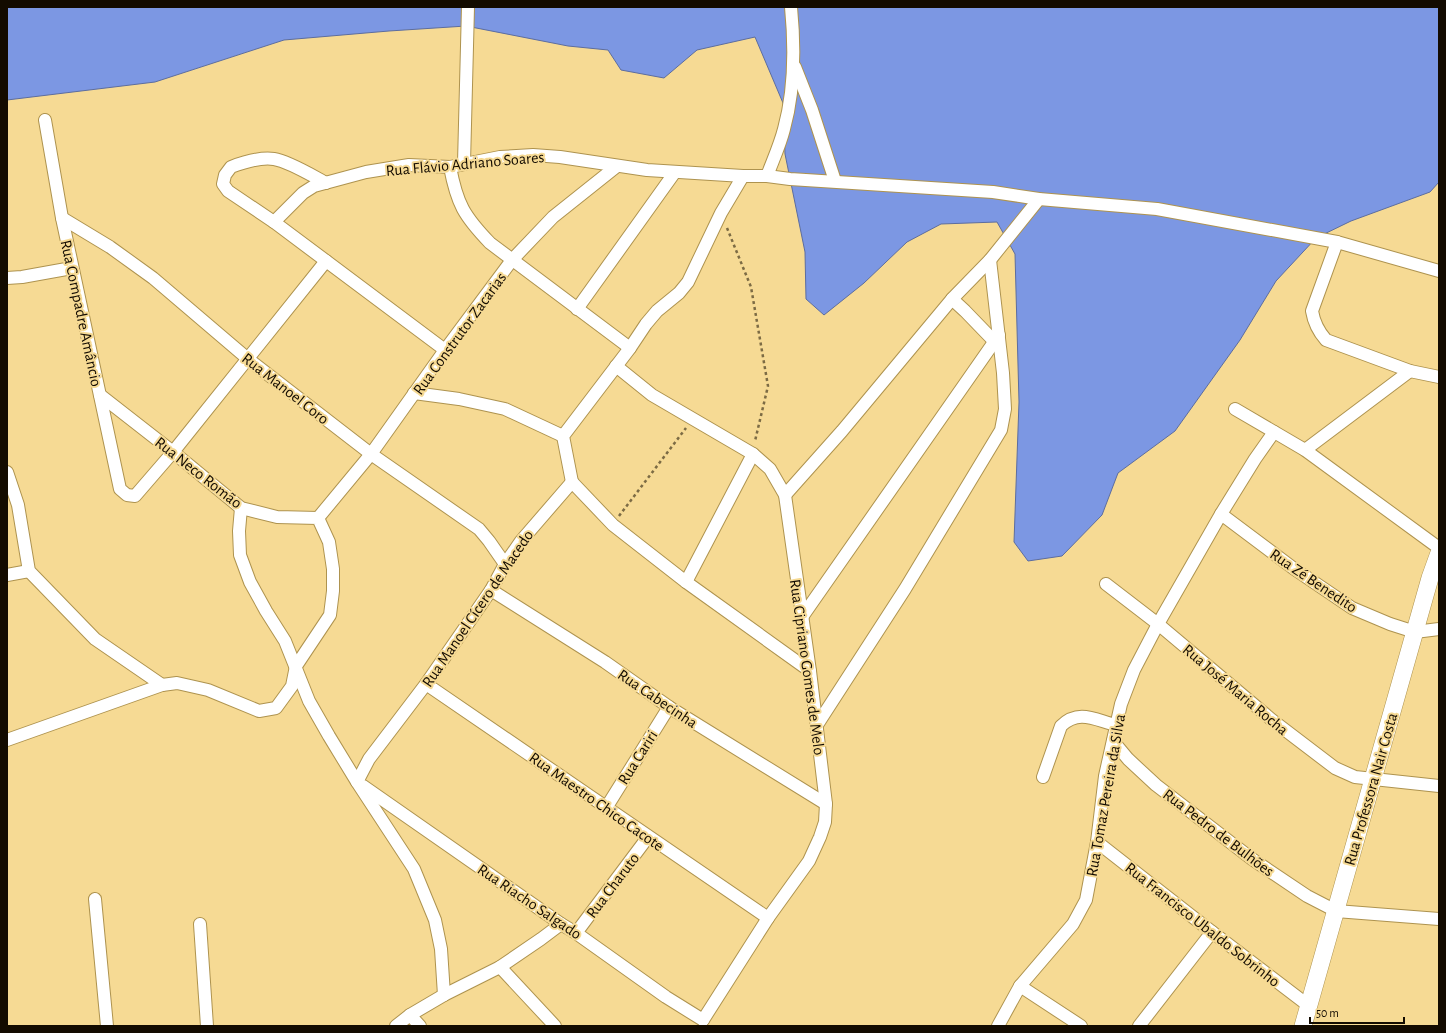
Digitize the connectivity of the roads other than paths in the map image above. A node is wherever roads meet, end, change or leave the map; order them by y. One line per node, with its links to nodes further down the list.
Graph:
1 (468, 7): 5 (street)
2 (791, 7): 3 (street)
3 (794, 64): 10 (street); 11 (street)
4 (45, 120): 14 (street, Rua Compadre Amâncio)
5 (464, 163): 6 (street, Rua Flávio Adriano Soares); 7 (street, Rua Flávio Adriano Soares)
6 (617, 166): 8 (street, Rua Flávio Adriano Soares); 17 (street, Rua Construtor Zacarias)
7 (450, 167): 12 (street, Rua Flávio Adriano Soares); 17 (street)
8 (675, 172): 9 (street, Rua Flávio Adriano Soares); 24 (street)
9 (743, 176): 10 (street, Rua Flávio Adriano Soares); 26 (street)
10 (767, 176): 11 (street, Rua Flávio Adriano Soares)
11 (835, 181): 13 (street, Rua Flávio Adriano Soares)
12 (326, 183): 15 (street, Rua Flávio Adriano Soares); 15 (street)
13 (1039, 199): 16 (street, Rua Flávio Adriano Soares); 18 (street)
14 (62, 218): 20 (street, Rua Compadre Amâncio); 28 (street, Rua Manoel Coro)
15 (274, 222): 19 (street)
16 (1338, 242): 21 (street, Rua Flávio Adriano Soares); 30 (street)
17 (512, 260): 24 (street); 27 (street, Rua Construtor Zacarias)
18 (990, 260): 23 (street); 25 (street)
19 (326, 261): 27 (street); 28 (street)
20 (72, 268): 22 (street); 33 (street, Rua Compadre Amâncio)
21 (1439, 271)
22 (7, 278)
23 (952, 299): 25 (street); 43 (street)
24 (577, 308): 26 (street)
25 (996, 338): 55 (street); 64 (street)
26 (630, 348): 29 (street)
27 (445, 350): 32 (street, Rua Construtor Zacarias)
28 (248, 358): 38 (street); 39 (street, Rua Manoel Coro)
29 (616, 366): 36 (street); 40 (street, Rua Cipriano Gomes de Melo)
30 (1410, 371): 31 (street); 37 (street)
31 (1439, 378)
32 (414, 394): 36 (street); 39 (street, Rua Construtor Zacarias)
33 (100, 395): 38 (street, Rua Neco Romão); 38 (street, Rua Compadre Amâncio)
34 (1235, 409): 35 (street)
35 (1274, 432): 37 (street); 45 (street, Rua Tomaz Pereira da Silva)
36 (563, 436): 42 (street)
37 (1305, 450): 47 (street)
38 (173, 452): 44 (street, Rua Neco Romão)
39 (371, 454): 46 (street, Rua Construtor Zacarias); 49 (street, Rua Manoel Coro)
40 (752, 454): 43 (street, Rua Cipriano Gomes de Melo); 52 (street)
41 (7, 472): 50 (street)
42 (572, 482): 49 (street, Rua Manoel Cícero de Macedo); 52 (street)
43 (785, 495): 55 (street, Rua Cipriano Gomes de Melo)
44 (241, 508): 46 (street, Rua Neco Romão); 59 (street)
45 (1221, 514): 56 (street, Rua Tomaz Pereira da Silva); 58 (street, Rua Zé Benedito)
46 (318, 518): 59 (street)
47 (1439, 548)
48 (1439, 553): 58 (main road, Rua Professora Nair Costa)
49 (505, 564): 54 (street, Rua Manoel Cícero de Macedo)
50 (29, 571): 51 (street); 62 (street)
51 (7, 575)
52 (686, 582): 60 (street)
53 (1106, 584): 56 (street, Rua José Maria Rocha)
54 (491, 590): 61 (street, Rua Manoel Cícero de Macedo); 63 (street, Rua Cabecinha)
55 (802, 617): 60 (street, Rua Cipriano Gomes de Melo)
56 (1158, 624): 65 (street, Rua Tomaz Pereira da Silva); 69 (street, Rua José Maria Rocha)
57 (1439, 629): 58 (street)
58 (1415, 632): 69 (main road, Rua Professora Nair Costa)
59 (296, 666): 62 (street); 70 (street)
60 (810, 671): 64 (street, Rua Cipriano Gomes de Melo)
61 (426, 684): 70 (street, Rua Manoel Cícero de Macedo); 73 (street, Rua Maestro Chico Cacote)
62 (162, 685): 66 (street)
63 (669, 707): 72 (street, Rua Cabecinha); 73 (street, Rua Cariri)
64 (817, 725): 72 (street, Rua Cipriano Gomes de Melo)
65 (1116, 725): 67 (street, Rua Tomaz Pereira da Silva); 68 (street)
66 (7, 740)
67 (1112, 741): 75 (street, Rua Tomaz Pereira da Silva); 77 (street, Rua Pedro de Bulhões)
68 (1043, 777)
69 (1374, 779): 71 (street, Rua José Maria Rocha); 77 (main road, Rua Professora Nair Costa)
70 (357, 782): 81 (street, Rua Riacho Salgado); 86 (street)
71 (1439, 786)
72 (826, 804): 78 (street, Rua Cipriano Gomes de Melo)
73 (606, 808): 74 (street, Rua Maestro Chico Cacote)
74 (648, 837): 78 (street, Rua Maestro Chico Cacote); 83 (street, Rua Charuto)
75 (1097, 842): 82 (street, Rua Francisco Ubaldo Sobrinho); 85 (street, Rua Tomaz Pereira da Silva)
76 (95, 899): 90 (street)
77 (1336, 911): 79 (street); 87 (main road, Rua Professora Nair Costa)
78 (768, 918): 89 (street, Rua Cipriano Gomes de Melo)
79 (1439, 919)
80 (200, 924): 91 (street)
81 (561, 924): 83 (street, Rua Riacho Salgado); 84 (street)
82 (1212, 932): 87 (street, Rua Francisco Ubaldo Sobrinho); 97 (street)
83 (576, 933): 89 (street, Rua Riacho Salgado)
84 (500, 967): 86 (street); 94 (street)
85 (1020, 986): 95 (street, Rua Tomaz Pereira da Silva); 96 (street)
86 (444, 995): 88 (street)
87 (1309, 1006): 98 (main road, Rua Professora Nair Costa)
88 (410, 1015): 92 (street); 93 (street)
89 (704, 1023)
90 (107, 1026)
91 (207, 1026)
92 (396, 1026)
93 (420, 1026)
94 (555, 1026)
95 (998, 1026)
96 (1081, 1026)
97 (1139, 1026)
98 (1303, 1026)

